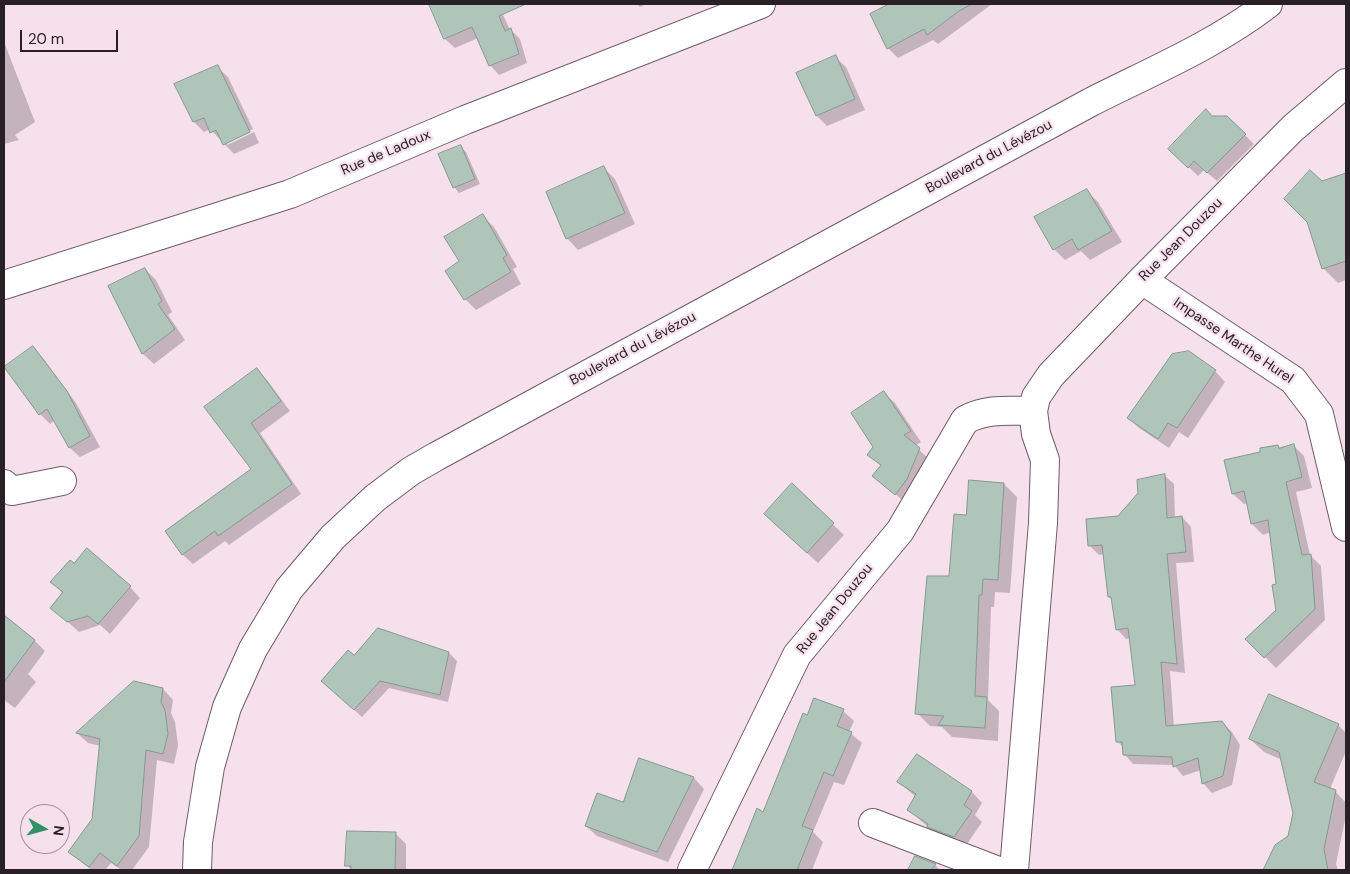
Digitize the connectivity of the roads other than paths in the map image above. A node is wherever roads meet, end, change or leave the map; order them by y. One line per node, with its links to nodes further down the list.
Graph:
1 (761, 4): 5 (street, Rue de Ladoux)
2 (1268, 4): 11 (street, Boulevard du Lévézou)
3 (1346, 83): 4 (street, Rue Jean Douzou)
4 (1142, 280): 6 (street, Rue Jean Douzou); 9 (street, Impasse Marthe Hurel)
5 (4, 285)
6 (1033, 411): 12 (street, Rue Jean Douzou); 14 (street)
7 (62, 481): 8 (street)
8 (4, 484)
9 (1346, 527)
10 (873, 824): 13 (street)
11 (197, 870)
12 (692, 870)
13 (996, 870)
14 (1014, 870)

